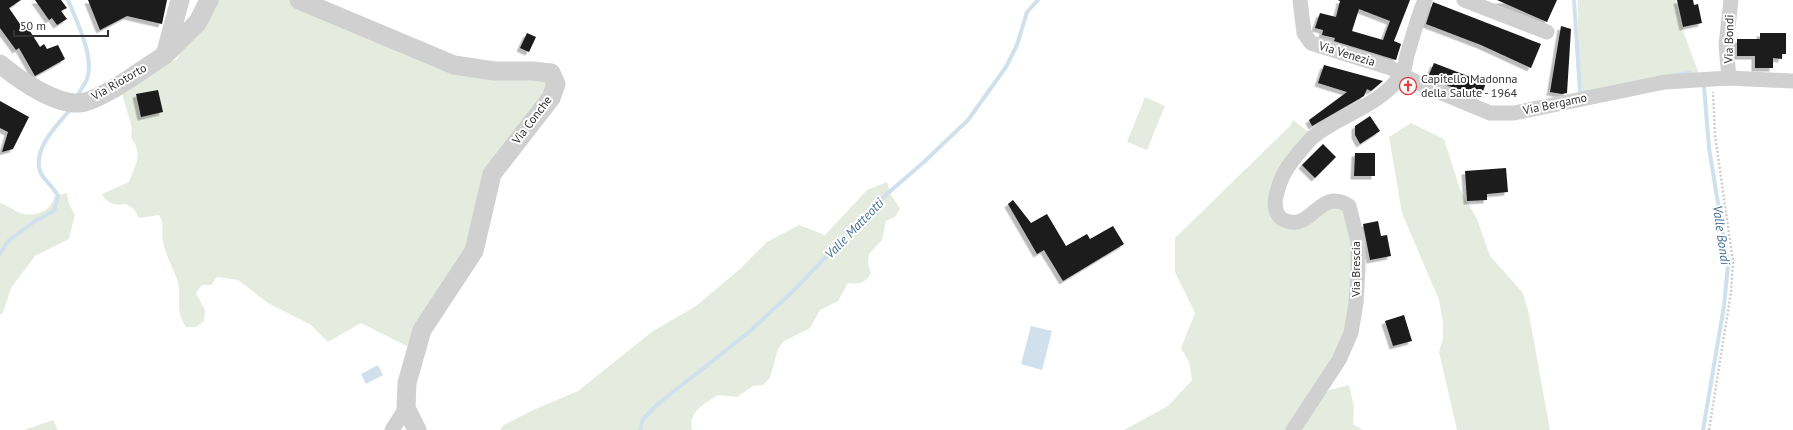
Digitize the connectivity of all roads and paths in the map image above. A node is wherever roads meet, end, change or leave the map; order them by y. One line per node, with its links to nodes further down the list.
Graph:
1 (180, 0): 9 (street)
2 (209, 0): 9 (street)
3 (299, 0): 15 (street, Via Conche)
4 (1300, 0): 11 (street, Via Venezia)
5 (1424, 0): 11 (street)
6 (1464, 0): 8 (street)
7 (1730, 0): 12 (street, Via Bondi)
8 (1546, 32)
9 (165, 55): 10 (street, Via Riotorto)
10 (0, 64)
11 (1402, 74): 13 (street, Via Bergamo); 18 (street, Via Brescia)
12 (1729, 78): 13 (street, Via Bergamo); 14 (street, Via Bergamo)
13 (1712, 79): 19 (path)
14 (1793, 81)
15 (406, 408): 16 (street); 17 (street, Via Conche)
16 (392, 430)
17 (416, 430)
18 (1293, 430)
19 (1708, 430)

